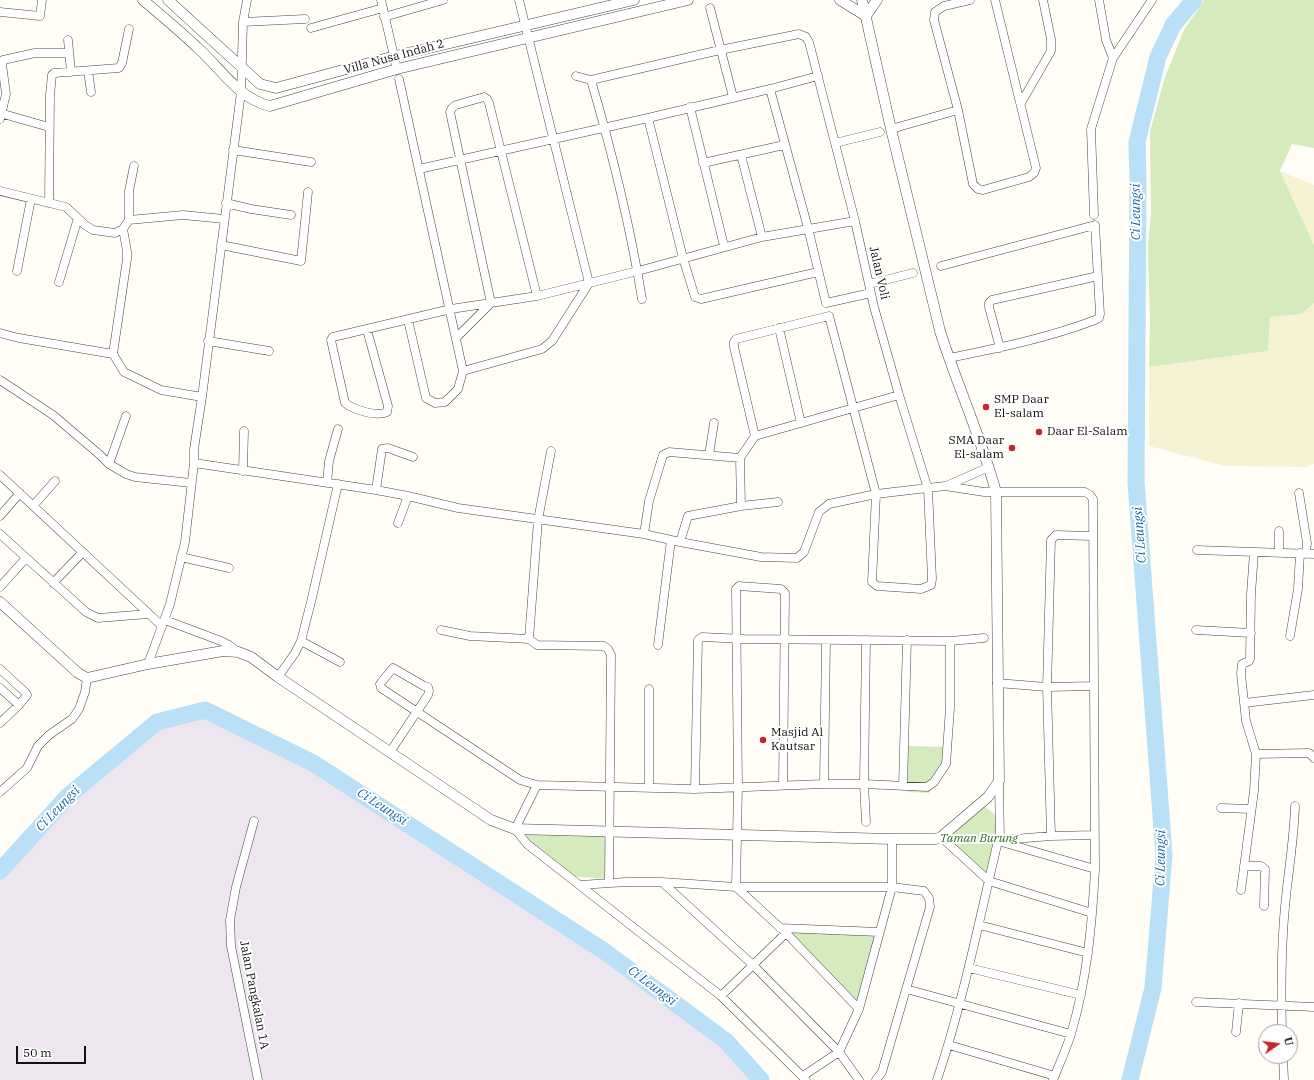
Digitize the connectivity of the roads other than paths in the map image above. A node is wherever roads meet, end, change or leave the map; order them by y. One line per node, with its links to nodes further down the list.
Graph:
1 (42, 0): 19 (street)
2 (143, 0): 42 (street, Villa Nusa Indah 2)
3 (168, 0): 32 (street, Villa Nusa Indah 2)
4 (246, 0): 22 (street)
5 (443, 0): 17 (street)
6 (519, 0): 23 (street)
7 (634, 0): 23 (street, Villa Nusa Indah 2)
8 (688, 0): 26 (street, Villa Nusa Indah 2)
9 (840, 0): 20 (street)
10 (862, 0): 20 (street)
11 (877, 0): 20 (street)
12 (970, 0): 46 (street)
13 (995, 0): 44 (street)
14 (1043, 0): 44 (street)
15 (1099, 0): 31 (street)
16 (1152, 0): 31 (street)
17 (383, 8): 24 (street); 30 (street)
18 (710, 8): 28 (street)
19 (0, 12)
20 (866, 16): 51 (street)
21 (305, 19): 22 (street)
22 (243, 22): 32 (street)
23 (524, 25): 26 (street); 30 (street, Villa Nusa Indah 2)
24 (310, 28)
25 (129, 29): 34 (street)
26 (527, 38): 33 (street, Villa Nusa Indah 2); 53 (street)
27 (68, 40): 29 (street)
28 (720, 50): 37 (street, Jalan Voli); 39 (street, Jalan Voli); 43 (street)
29 (69, 53): 35 (street); 47 (street)
30 (395, 56): 32 (street, Villa Nusa Indah 2); 33 (street)
31 (1113, 58): 70 (street)
32 (241, 68): 42 (street)
33 (397, 69): 42 (street, Villa Nusa Indah 2)
34 (88, 71): 35 (street); 41 (street)
35 (71, 72): 49 (street)
36 (576, 76): 39 (street, Jalan Voli)
37 (818, 76): 40 (street); 54 (street, Jalan Voli)
38 (399, 79): 63 (street)
39 (591, 80): 50 (street)
40 (770, 89): 43 (street); 55 (street)
41 (90, 92)
42 (241, 92): 56 (street)
43 (732, 98): 45 (street)
44 (1021, 103): 46 (street)
45 (690, 107): 48 (street); 61 (street)
46 (958, 110): 51 (street)
47 (0, 115): 49 (street)
48 (648, 118): 50 (street); 80 (street)
49 (49, 127): 67 (street)
50 (605, 127): 53 (street); 83 (street)
51 (891, 129): 104 (street)
52 (880, 132): 54 (street)
53 (552, 139): 57 (street); 88 (street)
54 (835, 143): 74 (street, Jalan Voli)
55 (784, 145): 58 (street); 75 (street)
56 (233, 150): 60 (street); 68 (street)
57 (502, 151): 59 (street); 59 (street); 91 (street)
58 (741, 155): 61 (street); 77 (street)
59 (461, 160): 63 (street); 93 (street)
60 (311, 162)
61 (703, 163): 79 (street)
62 (134, 166): 73 (street)
63 (419, 169): 94 (street)
64 (0, 191): 66 (street)
65 (308, 192): 78 (street)
66 (31, 198): 67 (street); 82 (street)
67 (49, 203): 71 (street)
68 (226, 203): 69 (street); 72 (street)
69 (291, 215)
70 (1094, 215)
71 (78, 218): 76 (street); 87 (street)
72 (224, 219): 73 (street); 78 (street)
73 (129, 220): 76 (street)
74 (855, 221): 75 (street); 89 (street, Jalan Voli)
75 (808, 228): 77 (street); 84 (street)
76 (123, 229): 103 (street)
77 (762, 236): 79 (street)
78 (221, 246): 100 (street)
79 (724, 246): 80 (street)
80 (683, 258): 83 (street); 84 (street)
81 (941, 266): 86 (street)
82 (17, 271)
83 (638, 271): 88 (street); 92 (street)
84 (818, 272): 90 (street)
85 (914, 273): 89 (street)
86 (1098, 276): 101 (street); 101 (street)
87 (58, 282)
88 (589, 283): 91 (street); 105 (street)
89 (869, 284): 90 (street, Jalan Voli)
90 (871, 293): 107 (street, Jalan Voli)
91 (537, 296): 93 (street)
92 (642, 300)
93 (490, 303): 94 (street); 99 (street)
94 (451, 309): 95 (street); 99 (street)
95 (408, 320): 97 (street); 105 (street)
96 (779, 328): 109 (street); 112 (street); 115 (street)
97 (367, 330): 97 (street)
98 (0, 333): 103 (street)
99 (457, 337): 105 (street)
100 (208, 341): 102 (street); 108 (street)
101 (1000, 348): 104 (street)
102 (269, 351)
103 (113, 354): 108 (street)
104 (948, 358): 122 (street)
105 (463, 370)
106 (0, 380): 121 (street)
107 (899, 395): 109 (street); 130 (street, Jalan Voli)
108 (202, 397): 120 (street)
109 (853, 409): 112 (street); 135 (street)
110 (126, 416): 121 (street)
111 (714, 423): 117 (street)
112 (801, 423): 115 (street)
113 (338, 429): 127 (street)
114 (244, 430): 123 (street)
115 (755, 436): 119 (street)
116 (551, 451): 141 (street)
117 (709, 455): 119 (street); 145 (street)
118 (413, 457): 131 (street)
119 (740, 458): 139 (street)
120 (194, 463): 123 (street); 126 (street)
121 (109, 464): 126 (street)
122 (989, 467): 129 (street); 132 (street)
123 (243, 471): 127 (street)
124 (0, 475): 133 (street)
125 (55, 481): 138 (street)
126 (191, 483): 155 (street)
127 (327, 483): 128 (street)
128 (338, 484): 131 (street); 174 (street)
129 (945, 486): 130 (street); 132 (street)
130 (928, 489): 135 (street); 135 (street, Jalan Voli)
131 (376, 490): 136 (street)
132 (996, 492): 146 (street); 183 (street)
133 (20, 493): 138 (street); 140 (street)
134 (1300, 493): 149 (street)
135 (876, 494): 148 (street)
136 (408, 496): 141 (street); 142 (street)
137 (778, 502): 139 (street)
138 (33, 506): 151 (street)
139 (741, 506): 148 (street)
140 (0, 516)
141 (538, 520): 145 (street); 170 (street)
142 (398, 523)
143 (1279, 530): 153 (street)
144 (0, 534): 156 (street)
145 (644, 534): 147 (street)
146 (1092, 536): 184 (street); 185 (street)
147 (671, 540): 148 (street); 176 (street)
148 (680, 542)
149 (1310, 543): 154 (street)
150 (1197, 550): 152 (street)
151 (82, 552): 158 (street); 161 (street)
152 (1254, 552): 153 (street); 165 (street)
153 (1278, 552): 154 (street)
154 (1307, 553): 166 (street)
155 (182, 557): 157 (street); 162 (street)
156 (26, 558): 158 (street); 159 (street)
157 (229, 568)
158 (54, 583): 161 (street)
159 (0, 587)
160 (0, 602): 182 (street)
161 (148, 614): 162 (street)
162 (164, 623): 177 (street); 179 (street)
163 (441, 630): 170 (street)
164 (1196, 630): 165 (street)
165 (1251, 633): 189 (street)
166 (1290, 636)
167 (984, 638): 175 (street)
168 (737, 639): 169 (street); 169 (street); 201 (street); 205 (street)
169 (785, 639): 171 (street); 199 (street)
170 (529, 640): 203 (street)
171 (826, 640): 172 (street); 197 (street)
172 (866, 640): 173 (street); 198 (street)
173 (907, 640): 175 (street); 202 (street)
174 (301, 641): 178 (street); 181 (street)
175 (950, 641): 202 (street)
176 (658, 645)
177 (238, 652): 179 (street); 181 (street)
178 (340, 662)
179 (148, 664): 182 (street)
180 (0, 669): 190 (street)
181 (278, 677): 193 (street)
182 (88, 678): 206 (street)
183 (997, 683): 185 (street); 196 (street)
184 (1094, 686): 185 (street); 215 (street)
185 (1047, 687): 216 (street)
186 (0, 688): 190 (street)
187 (649, 689): 204 (street)
188 (1314, 695): 189 (street)
189 (1244, 703): 194 (street)
190 (19, 705): 192 (street)
191 (417, 711): 191 (street); 193 (street); 200 (street)
192 (0, 724)
193 (390, 752): 212 (street)
194 (1256, 754): 195 (street); 209 (street)
195 (1314, 758)
196 (999, 781): 217 (street); 219 (street)
197 (824, 784): 198 (street); 199 (street)
198 (864, 784): 202 (street); 211 (street)
199 (783, 785): 201 (street)
200 (537, 786): 203 (street); 212 (street)
201 (738, 786): 205 (street); 214 (street)
202 (903, 786)
203 (610, 787): 204 (street); 213 (street)
204 (649, 788): 205 (street)
205 (695, 789)
206 (0, 792)
207 (1295, 806): 243 (street)
208 (1221, 808): 209 (street)
209 (1251, 809): 220 (street)
210 (254, 821): 254 (street, Jalan Pangkalan 1A)
211 (866, 822)
212 (515, 829): 213 (street); 225 (street)
213 (609, 830): 214 (street); 224 (street)
214 (737, 834): 218 (street); 226 (street)
215 (1095, 835): 216 (street); 221 (street)
216 (1051, 836): 219 (street)
217 (941, 837): 218 (street); 222 (street)
218 (892, 839): 227 (street)
219 (999, 841): 221 (street); 222 (street)
220 (1244, 866): 228 (street); 229 (street)
221 (1095, 869): 230 (street)
222 (989, 881): 230 (street); 231 (street)
223 (662, 882): 224 (street); 226 (street); 235 (street)
224 (609, 883): 225 (street)
225 (580, 885): 239 (street)
226 (736, 887): 227 (street); 232 (street)
227 (892, 887): 233 (street); 237 (street)
228 (1241, 890)
229 (1264, 906)
230 (1092, 913): 234 (street)
231 (979, 925): 234 (street); 236 (street)
232 (783, 930): 233 (street); 235 (street); 245 (street)
233 (879, 932): 245 (street)
234 (1088, 953): 238 (street)
235 (754, 965): 239 (street); 250 (street)
236 (969, 968): 238 (street); 242 (street)
237 (906, 989): 242 (street); 256 (street)
238 (1081, 995): 248 (street)
239 (721, 996): 252 (street)
240 (1196, 1002): 241 (street)
241 (1239, 1003): 243 (street); 247 (street)
242 (958, 1004): 248 (street); 249 (street)
243 (1281, 1005): 244 (street); 246 (street)
244 (1314, 1007)
245 (859, 1009): 250 (street)
246 (1282, 1024)
247 (1236, 1032)
248 (1071, 1034): 253 (street)
249 (949, 1045): 253 (street); 257 (street)
250 (839, 1052): 252 (street); 255 (street)
251 (1283, 1064): 258 (street)
252 (805, 1078)
253 (1054, 1078)
254 (258, 1080)
255 (859, 1080)
256 (876, 1080)
257 (938, 1080)
258 (1284, 1080)

